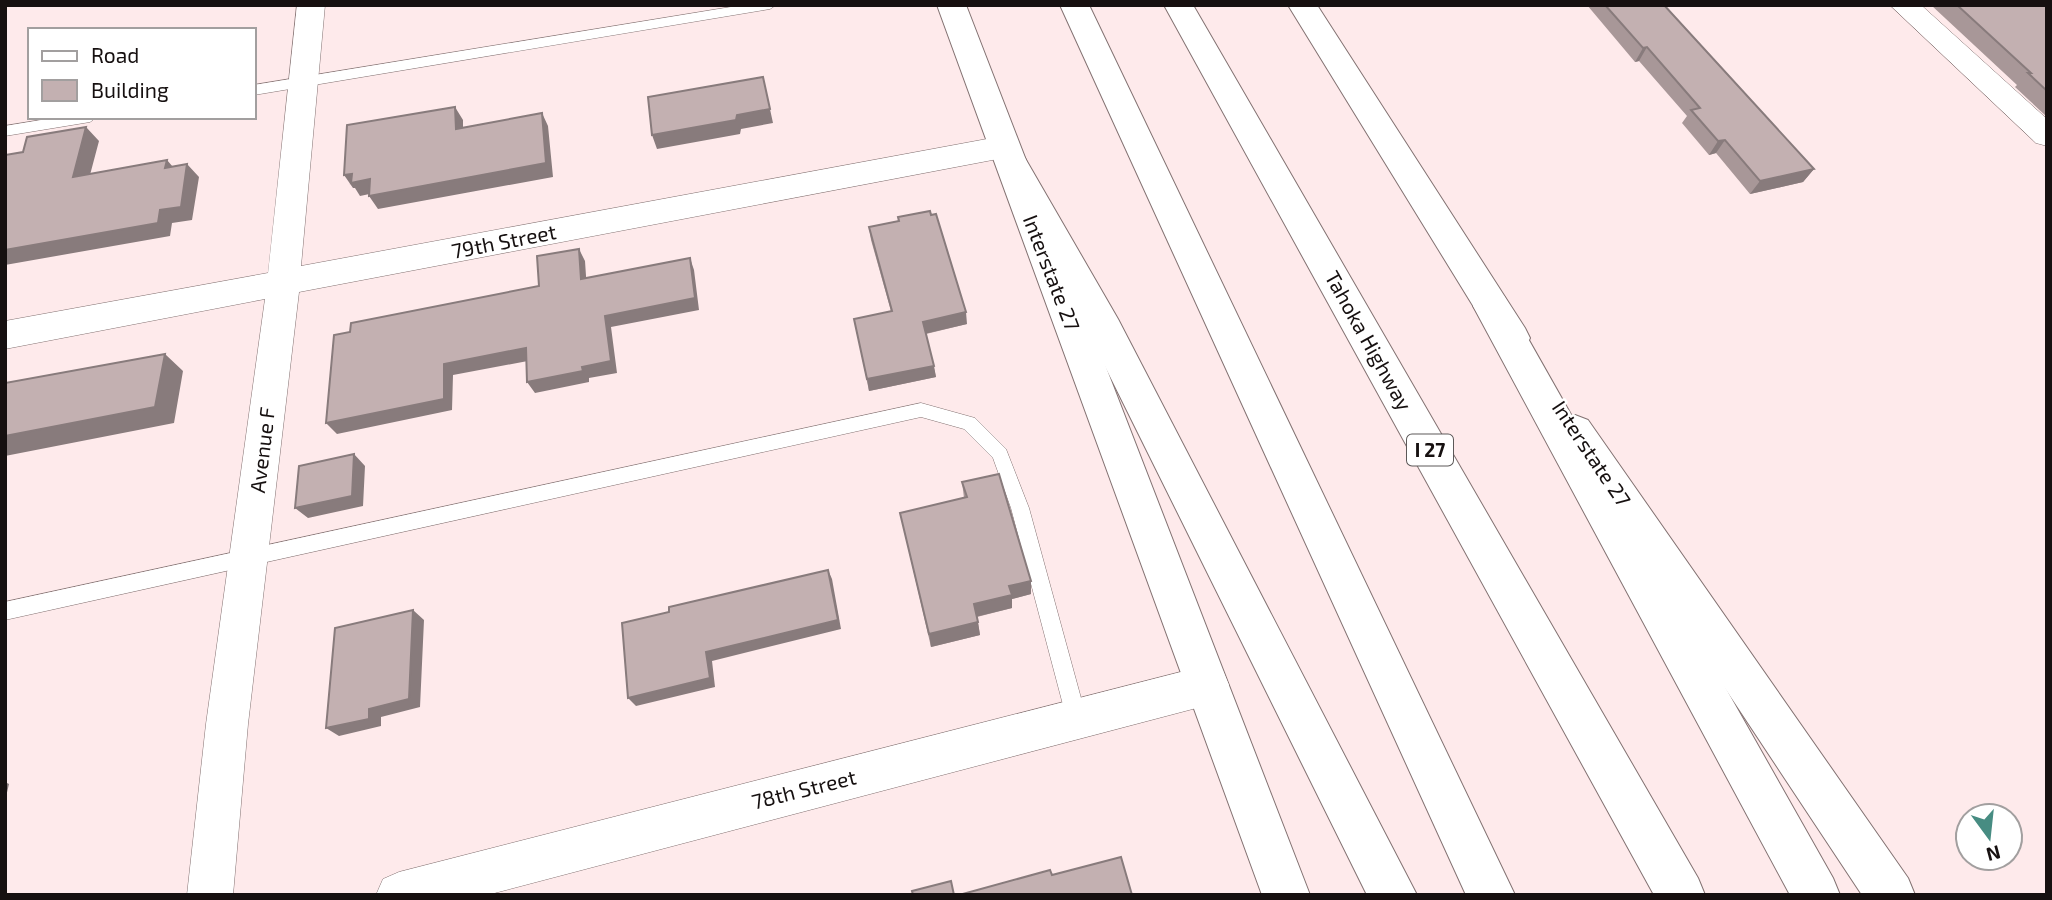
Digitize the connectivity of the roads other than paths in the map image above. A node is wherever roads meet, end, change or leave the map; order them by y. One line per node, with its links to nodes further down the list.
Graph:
1 (311, 5): 8 (street, Avenue F)
2 (769, 5): 8 (lane)
3 (951, 5): 13 (main road, Interstate 27)
4 (1074, 5): 25 (main road)
5 (1178, 5): 26 (main road, Tahoka Highway / I 27)
6 (1302, 5): 15 (main road, Interstate 27)
7 (1904, 5): 12 (street)
8 (303, 82): 9 (lane); 14 (street, Avenue F)
9 (256, 90)
10 (78, 119): 11 (lane)
11 (5, 131)
12 (2047, 136)
13 (1003, 147): 14 (street, 79th Street); 19 (main road, Interstate 27); 24 (main road)
14 (282, 284): 16 (street, 79th Street); 17 (street, Avenue F)
15 (1490, 306): 27 (main road); 28 (main road, Interstate 27)
16 (5, 335)
17 (249, 558): 18 (lane); 20 (lane); 21 (street, Avenue F)
18 (5, 611)
19 (1208, 685): 20 (street, 78th Street); 23 (main road, Interstate 27)
20 (1077, 720): 22 (street, 78th Street)
21 (210, 895)
22 (399, 895)
23 (1286, 895)
24 (1393, 895)
25 (1491, 895)
26 (1681, 895)
27 (1816, 895)
28 (1891, 895)

